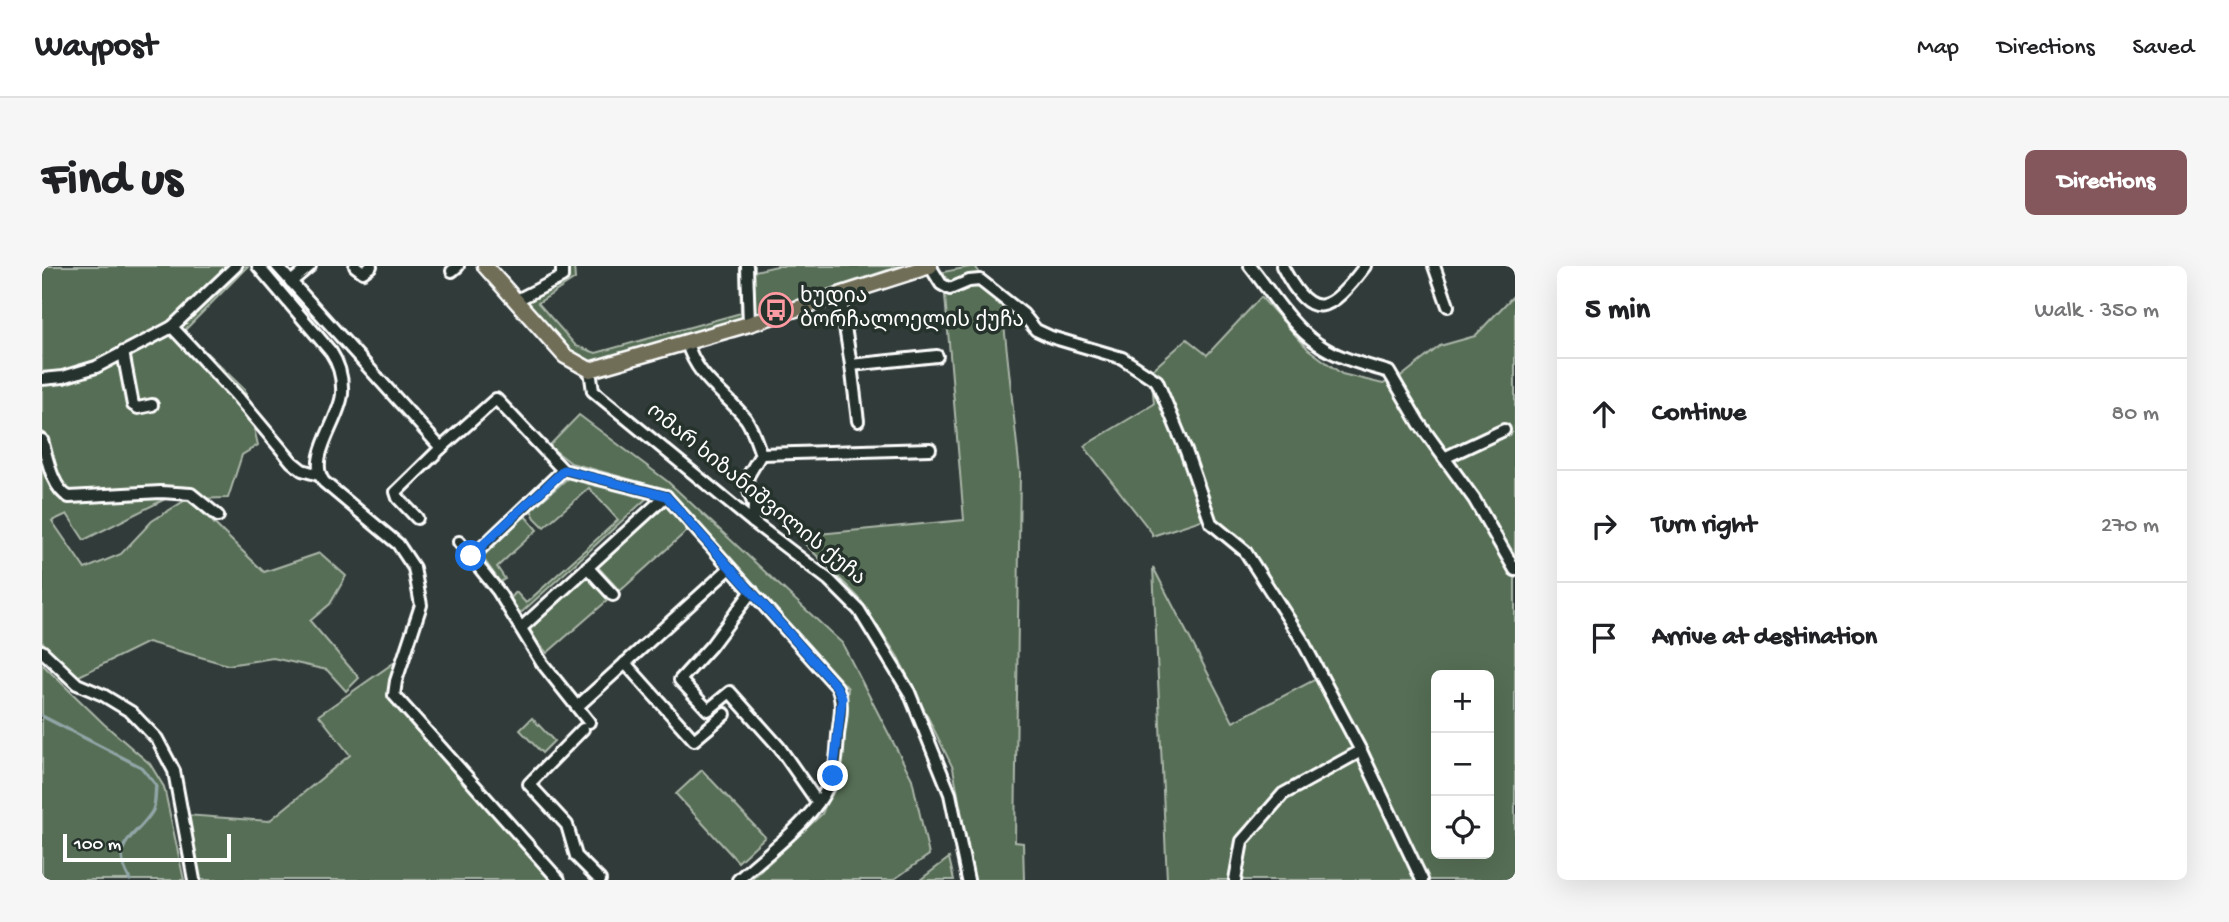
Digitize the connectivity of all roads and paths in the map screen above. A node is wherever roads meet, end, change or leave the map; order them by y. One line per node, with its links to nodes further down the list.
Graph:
1 (236, 266): 20 (street)
2 (258, 266): 36 (street)
3 (277, 266): 15 (street)
4 (310, 266): 15 (street)
5 (355, 266): 6 (street)
6 (371, 266)
7 (485, 266): 17 (main road)
8 (562, 266): 17 (street)
9 (747, 266): 19 (street)
10 (930, 266): 16 (main road); 53 (street)
11 (1250, 266): 34 (street)
12 (1282, 266): 13 (street)
13 (1364, 266)
14 (1434, 266): 18 (street)
15 (291, 282): 31 (street)
16 (840, 295): 19 (main road); 24 (street)
17 (515, 301): 25 (main road)
18 (1448, 306)
19 (749, 324): 21 (main road)
20 (172, 327): 22 (street); 36 (street)
21 (687, 343): 25 (main road); 33 (street)
22 (123, 352): 26 (street); 27 (street)
23 (937, 356): 24 (street)
24 (851, 365): 28 (street)
25 (590, 370): 40 (street, ომარ ხიზანიშვილის ქუჩა)
26 (42, 379)
27 (152, 405)
28 (859, 421)
29 (1504, 430): 34 (street)
30 (42, 440): 38 (street)
31 (441, 448): 35 (street); 39 (street)
32 (930, 449): 33 (street)
33 (761, 454): 40 (street)
34 (1444, 457): 45 (street)
35 (564, 470): 37 (street); 42 (street)
36 (318, 475): 56 (street)
37 (666, 496): 43 (street); 44 (street)
38 (218, 516)
39 (417, 518)
40 (753, 522): 59 (street, ომარ ხიზანიშვილის ქუჩა)
41 (459, 542): 42 (street)
42 (471, 556): 48 (street)
43 (587, 567): 47 (street); 48 (street)
44 (730, 568): 46 (street); 50 (street)
45 (1515, 570)
46 (751, 592): 54 (street); 54 (street)
47 (613, 595)
48 (520, 628): 51 (street)
49 (42, 651): 55 (street)
50 (625, 663): 51 (street); 52 (street)
51 (578, 706): 57 (street)
52 (725, 714)
53 (1361, 751): 60 (street); 61 (street)
54 (818, 803): 58 (street)
55 (194, 880)
56 (559, 880)
57 (600, 880)
58 (738, 880)
59 (968, 880)
60 (1235, 880)
61 (1422, 880)

